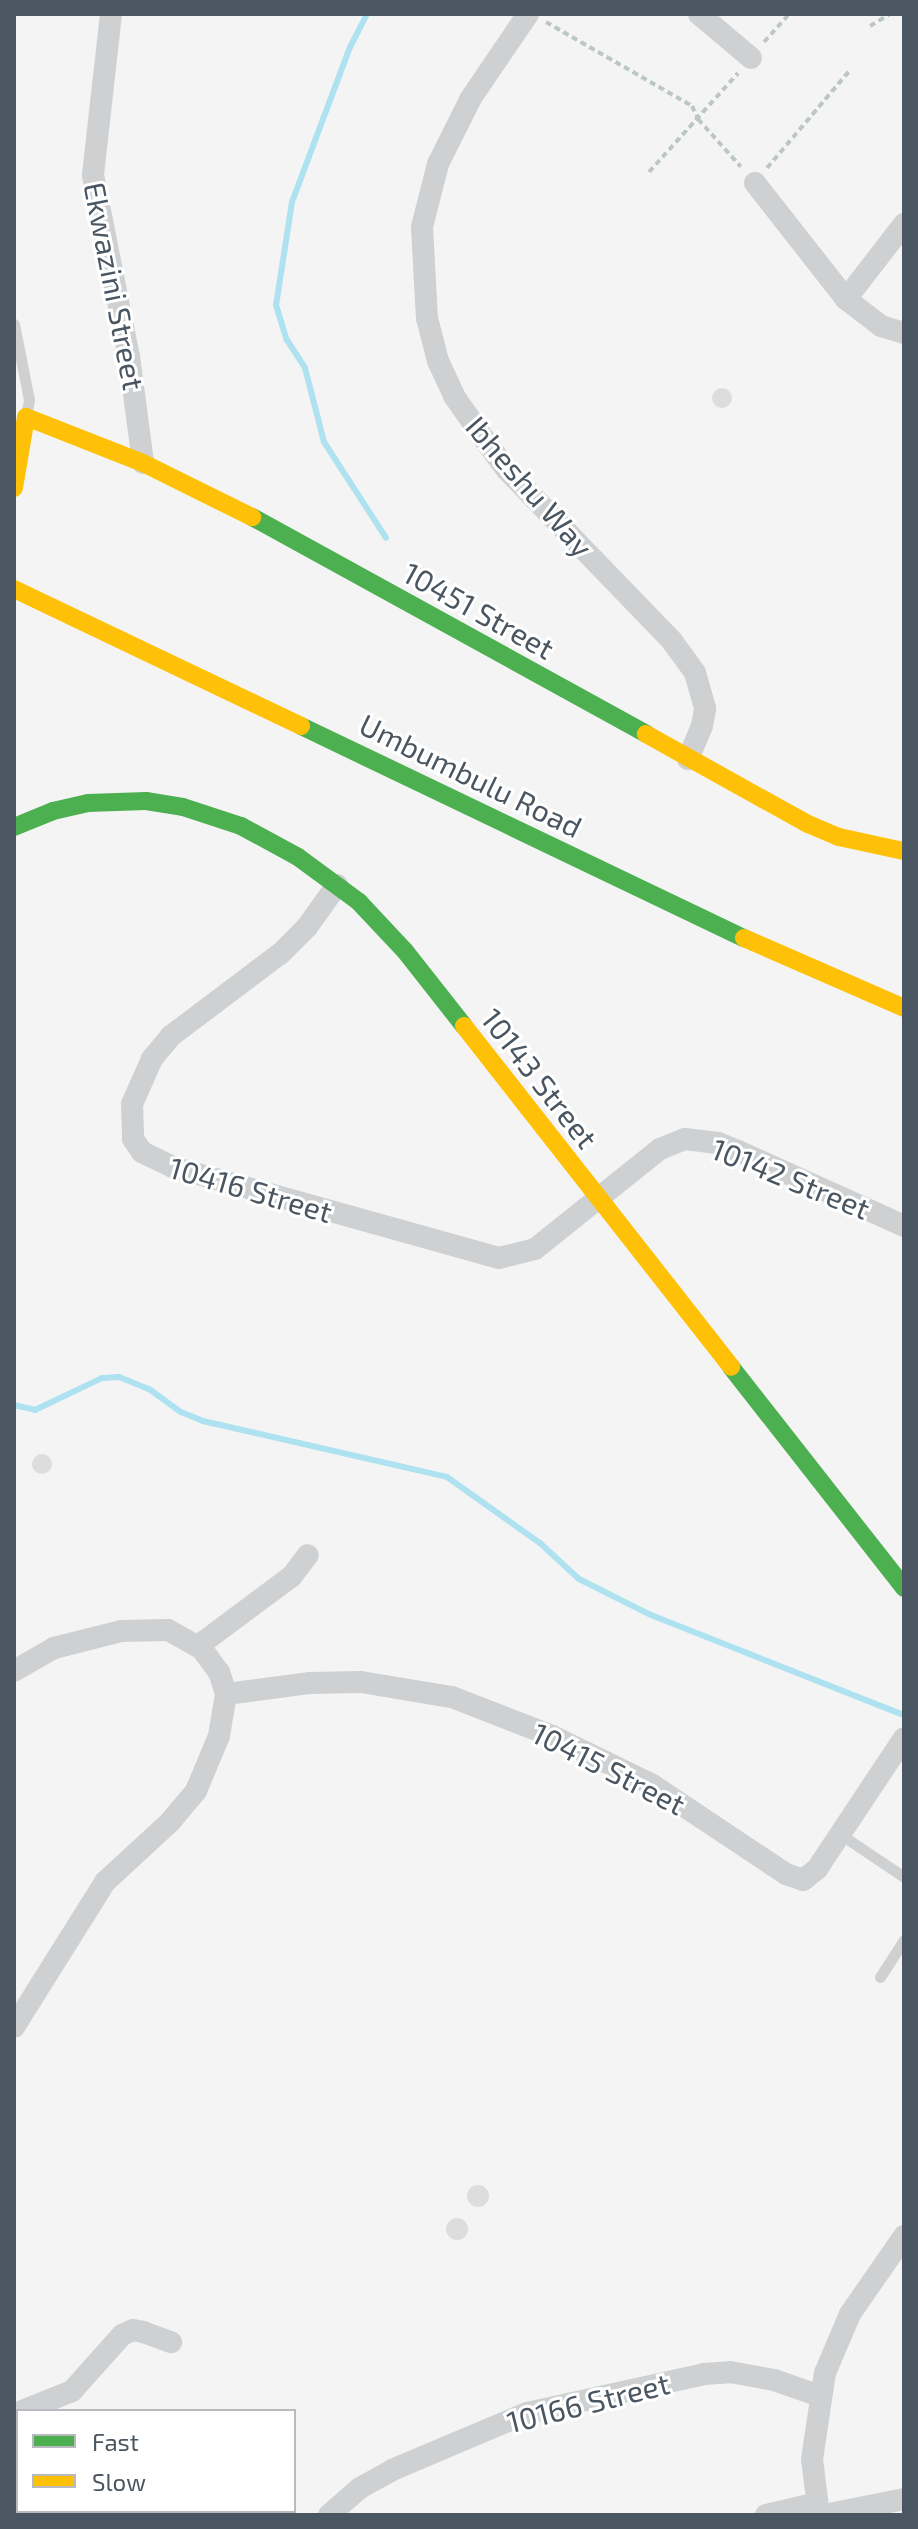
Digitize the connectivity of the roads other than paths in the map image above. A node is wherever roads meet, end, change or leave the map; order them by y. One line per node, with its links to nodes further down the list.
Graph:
1 (111, 14): 11 (street, Ekwazini Street)
2 (699, 14): 4 (street)
3 (537, 18): 14 (street, Ibheshu Way)
4 (751, 58)
5 (755, 183): 7 (street)
6 (904, 224): 7 (street)
7 (846, 299): 9 (street)
8 (14, 324): 10 (lane)
9 (904, 333)
10 (26, 417): 11 (street, 10451 Street); 12 (street)
11 (143, 463): 14 (street, 10451 Street)
12 (14, 488)
13 (14, 589): 18 (street, Umbumbulu Road)
14 (688, 759): 16 (street, 10451 Street)
15 (14, 827): 17 (street, 10143 Street)
16 (904, 851)
17 (337, 885): 19 (street, 10143 Street); 19 (street, 10416 Street)
18 (904, 1008)
19 (601, 1200): 20 (street, 10142 Street); 22 (street, 10143 Street)
20 (904, 1226)
21 (308, 1555): 23 (street)
22 (904, 1588)
23 (198, 1646): 24 (street); 25 (street)
24 (14, 1671)
25 (226, 1694): 27 (street, 10415 Street); 31 (street)
26 (904, 1738): 27 (street, 10415 Street)
27 (840, 1834): 28 (lane)
28 (904, 1877)
29 (904, 1940): 30 (lane)
30 (880, 1977)
31 (14, 2027)
32 (904, 2236): 34 (street)
33 (171, 2342): 35 (street)
34 (820, 2396): 37 (street); 38 (street, 10166 Street)
35 (28, 2409)
36 (904, 2499): 37 (street)
37 (820, 2511): 39 (street)
38 (329, 2515)
39 (766, 2515)

